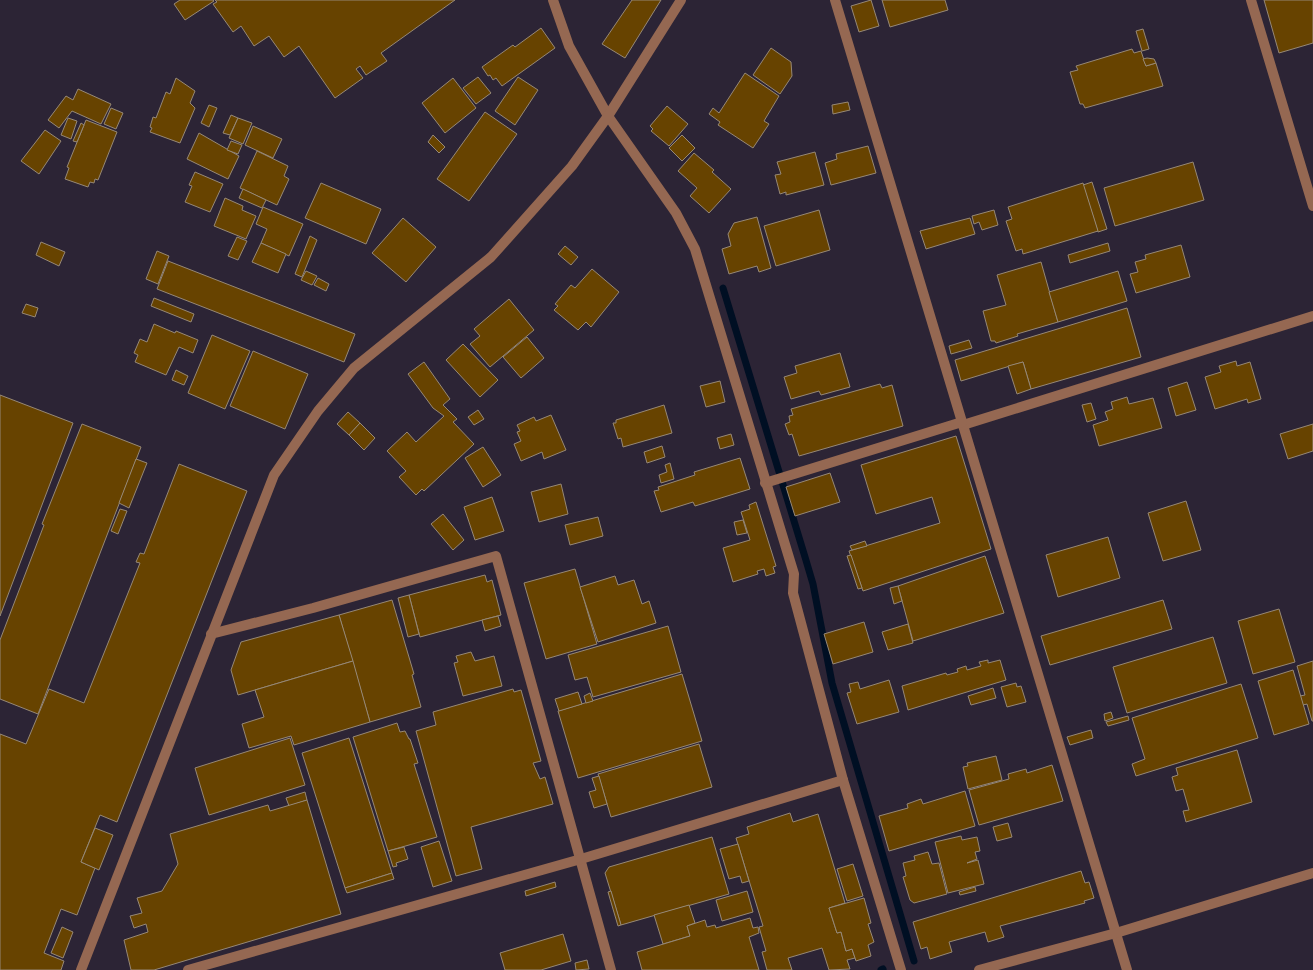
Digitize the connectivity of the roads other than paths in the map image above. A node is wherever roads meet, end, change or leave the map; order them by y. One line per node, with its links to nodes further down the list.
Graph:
1 (552, 0): 5 (street)
2 (681, 0): 5 (street)
3 (834, 0): 8 (street)
4 (1251, 0): 6 (street)
5 (608, 116): 9 (street); 10 (street)
6 (1313, 206)
7 (1313, 316): 8 (street)
8 (963, 423): 9 (street); 14 (street)
9 (769, 482): 11 (street)
10 (211, 634): 12 (street); 15 (street)
11 (843, 780): 12 (street); 18 (street)
12 (581, 859): 16 (street); 17 (street)
13 (1313, 873): 14 (street)
14 (1116, 932): 19 (street); 20 (street)
15 (81, 970)
16 (188, 970)
17 (611, 970)
18 (901, 970)
19 (979, 970)
20 (1128, 970)

